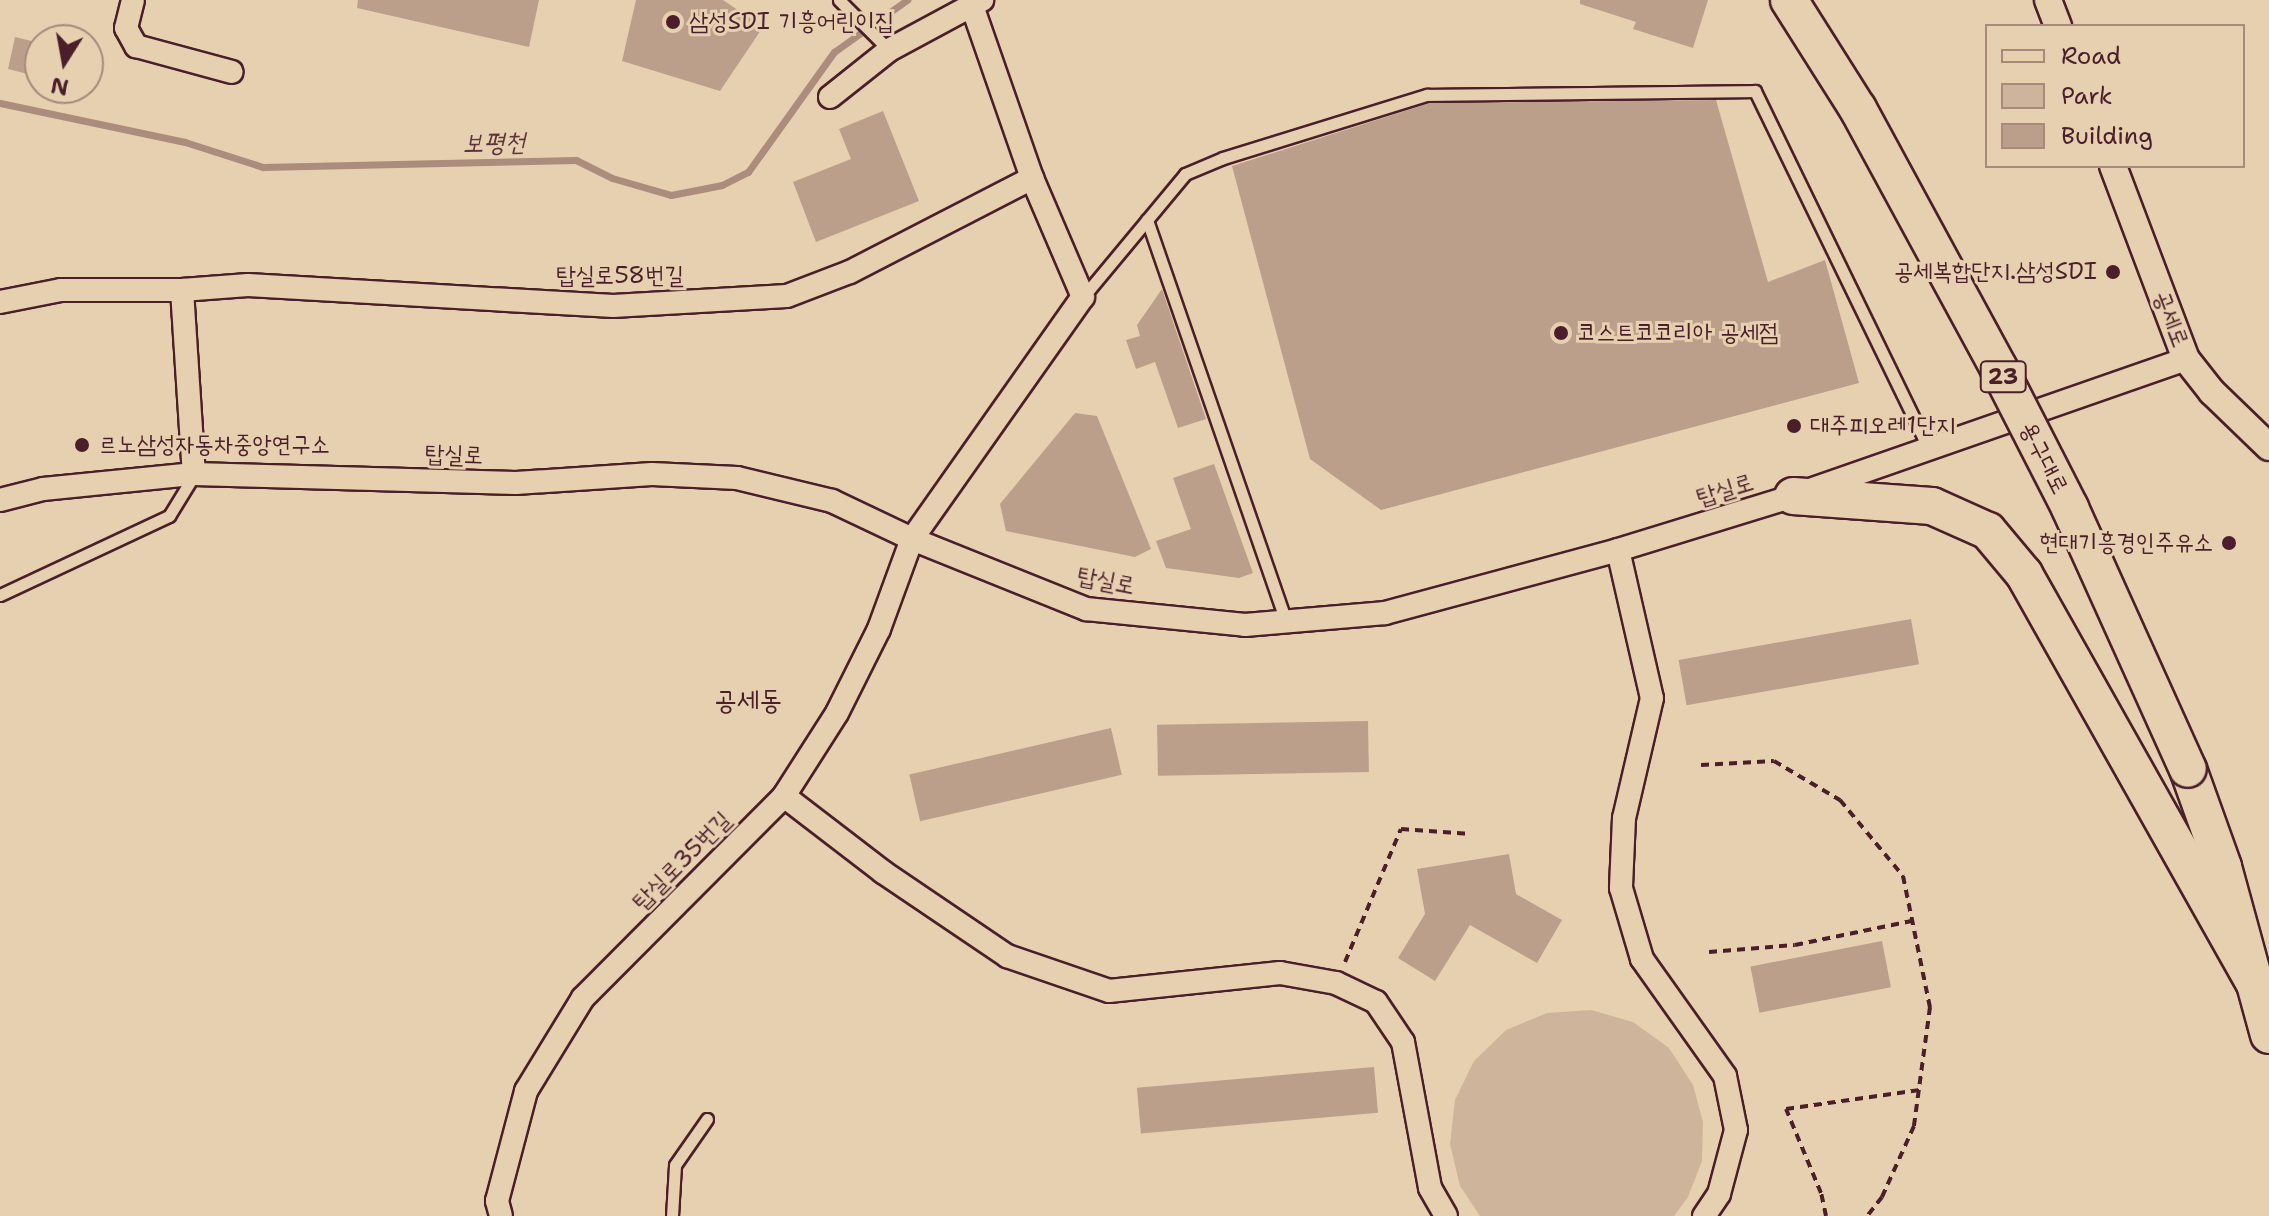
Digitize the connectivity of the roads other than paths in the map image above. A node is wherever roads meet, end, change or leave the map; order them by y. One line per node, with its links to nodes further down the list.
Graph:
1 (133, 0): 8 (street)
2 (1789, 0): 27 (highway, 용구대로 / 23, bridge)
3 (2048, 0): 6 (street)
4 (977, 2): 7 (street); 11 (street)
5 (843, 3): 7 (lane)
6 (2057, 24)
7 (889, 50): 9 (street)
8 (232, 72)
9 (830, 97)
10 (2114, 168): 16 (street, 공세로)
11 (1032, 178): 13 (street, 탑실로58번길); 14 (street)
12 (1147, 220): 14 (lane); 18 (lane); 25 (lane)
13 (182, 290): 15 (street, 탑실로58번길); 19 (street)
14 (1083, 297): 22 (street, 탑실로35번길)
15 (0, 302)
16 (2186, 359): 17 (street, 공세로); 18 (street, 탑실로)
17 (2269, 447)
18 (1929, 449): 20 (street, 탑실로)
19 (194, 474): 21 (street, 탑실로); 22 (street, 탑실로); 24 (lane)
20 (1793, 496): 23 (street, 탑실로); 27 (highway)
21 (0, 500)
22 (912, 539): 25 (street, 탑실로); 26 (street, 탑실로35번길)
23 (1618, 550): 25 (street, 탑실로); 33 (street)
24 (0, 595)
25 (1286, 621)
26 (784, 796): 30 (street, 탑실로35번길); 32 (street)
27 (2254, 983): 28 (highway, 용구대로 / 23)
28 (2269, 1035)
29 (707, 1119): 31 (lane)
30 (501, 1216)
31 (672, 1216)
32 (1446, 1216)
33 (1704, 1216)

